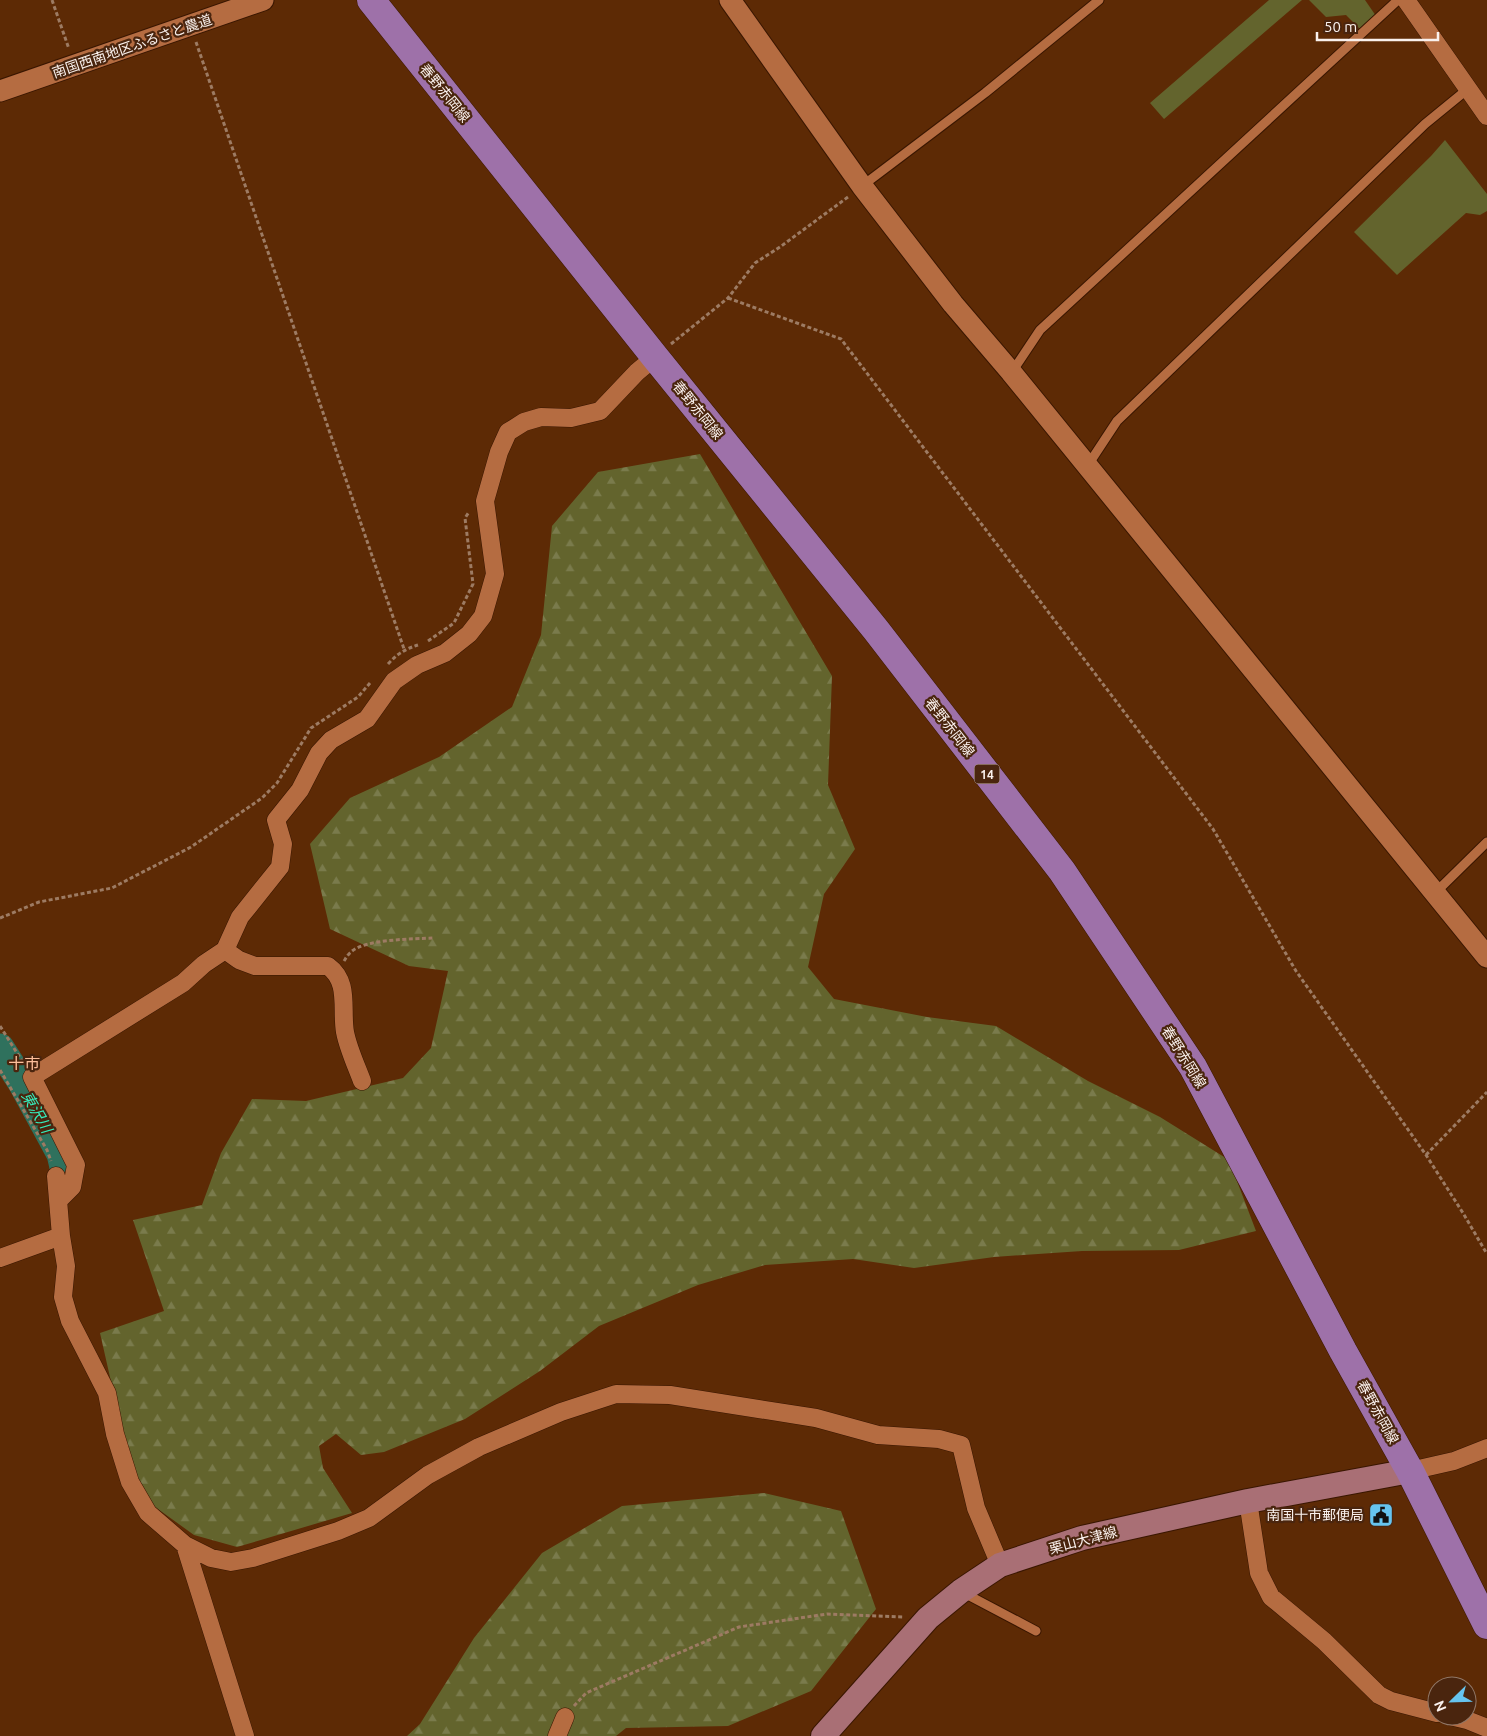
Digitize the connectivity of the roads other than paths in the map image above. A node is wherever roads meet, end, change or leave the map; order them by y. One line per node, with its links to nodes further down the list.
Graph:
1 (263, 0): 8 (street, 南国西南地区ふるさと農道)
2 (371, 0): 11 (main road, 春野赤岡線 / 14)
3 (730, 0): 10 (street)
4 (1099, 0): 10 (lane)
5 (1398, 0): 12 (lane)
6 (1406, 0): 7 (street)
7 (1469, 88): 9 (street); 13 (lane)
8 (0, 91)
9 (1487, 116)
10 (862, 186): 12 (street)
11 (655, 357): 16 (street); 24 (main road, 春野赤岡線 / 14)
12 (1011, 372): 13 (street)
13 (1086, 466): 15 (street)
14 (1487, 842): 15 (lane)
15 (1435, 893): 17 (street)
16 (224, 950): 18 (street); 20 (street)
17 (1487, 958)
18 (362, 1081)
19 (56, 1176): 20 (street)
20 (59, 1200): 21 (street)
21 (61, 1236): 22 (street); 26 (street)
22 (0, 1258)
23 (1487, 1448): 24 (street)
24 (1410, 1471): 25 (main road, 栗山大津線); 29 (main road, 春野赤岡線 / 14)
25 (1248, 1501): 27 (main road, 栗山大津線); 31 (street)
26 (185, 1545): 27 (street); 33 (street)
27 (1000, 1565): 28 (main road, 栗山大津線)
28 (961, 1592): 30 (lane); 35 (main road, 栗山大津線)
29 (1487, 1625)
30 (1036, 1631)
31 (1427, 1710)
32 (565, 1717): 34 (street)
33 (245, 1736)
34 (557, 1736)
35 (824, 1736)

